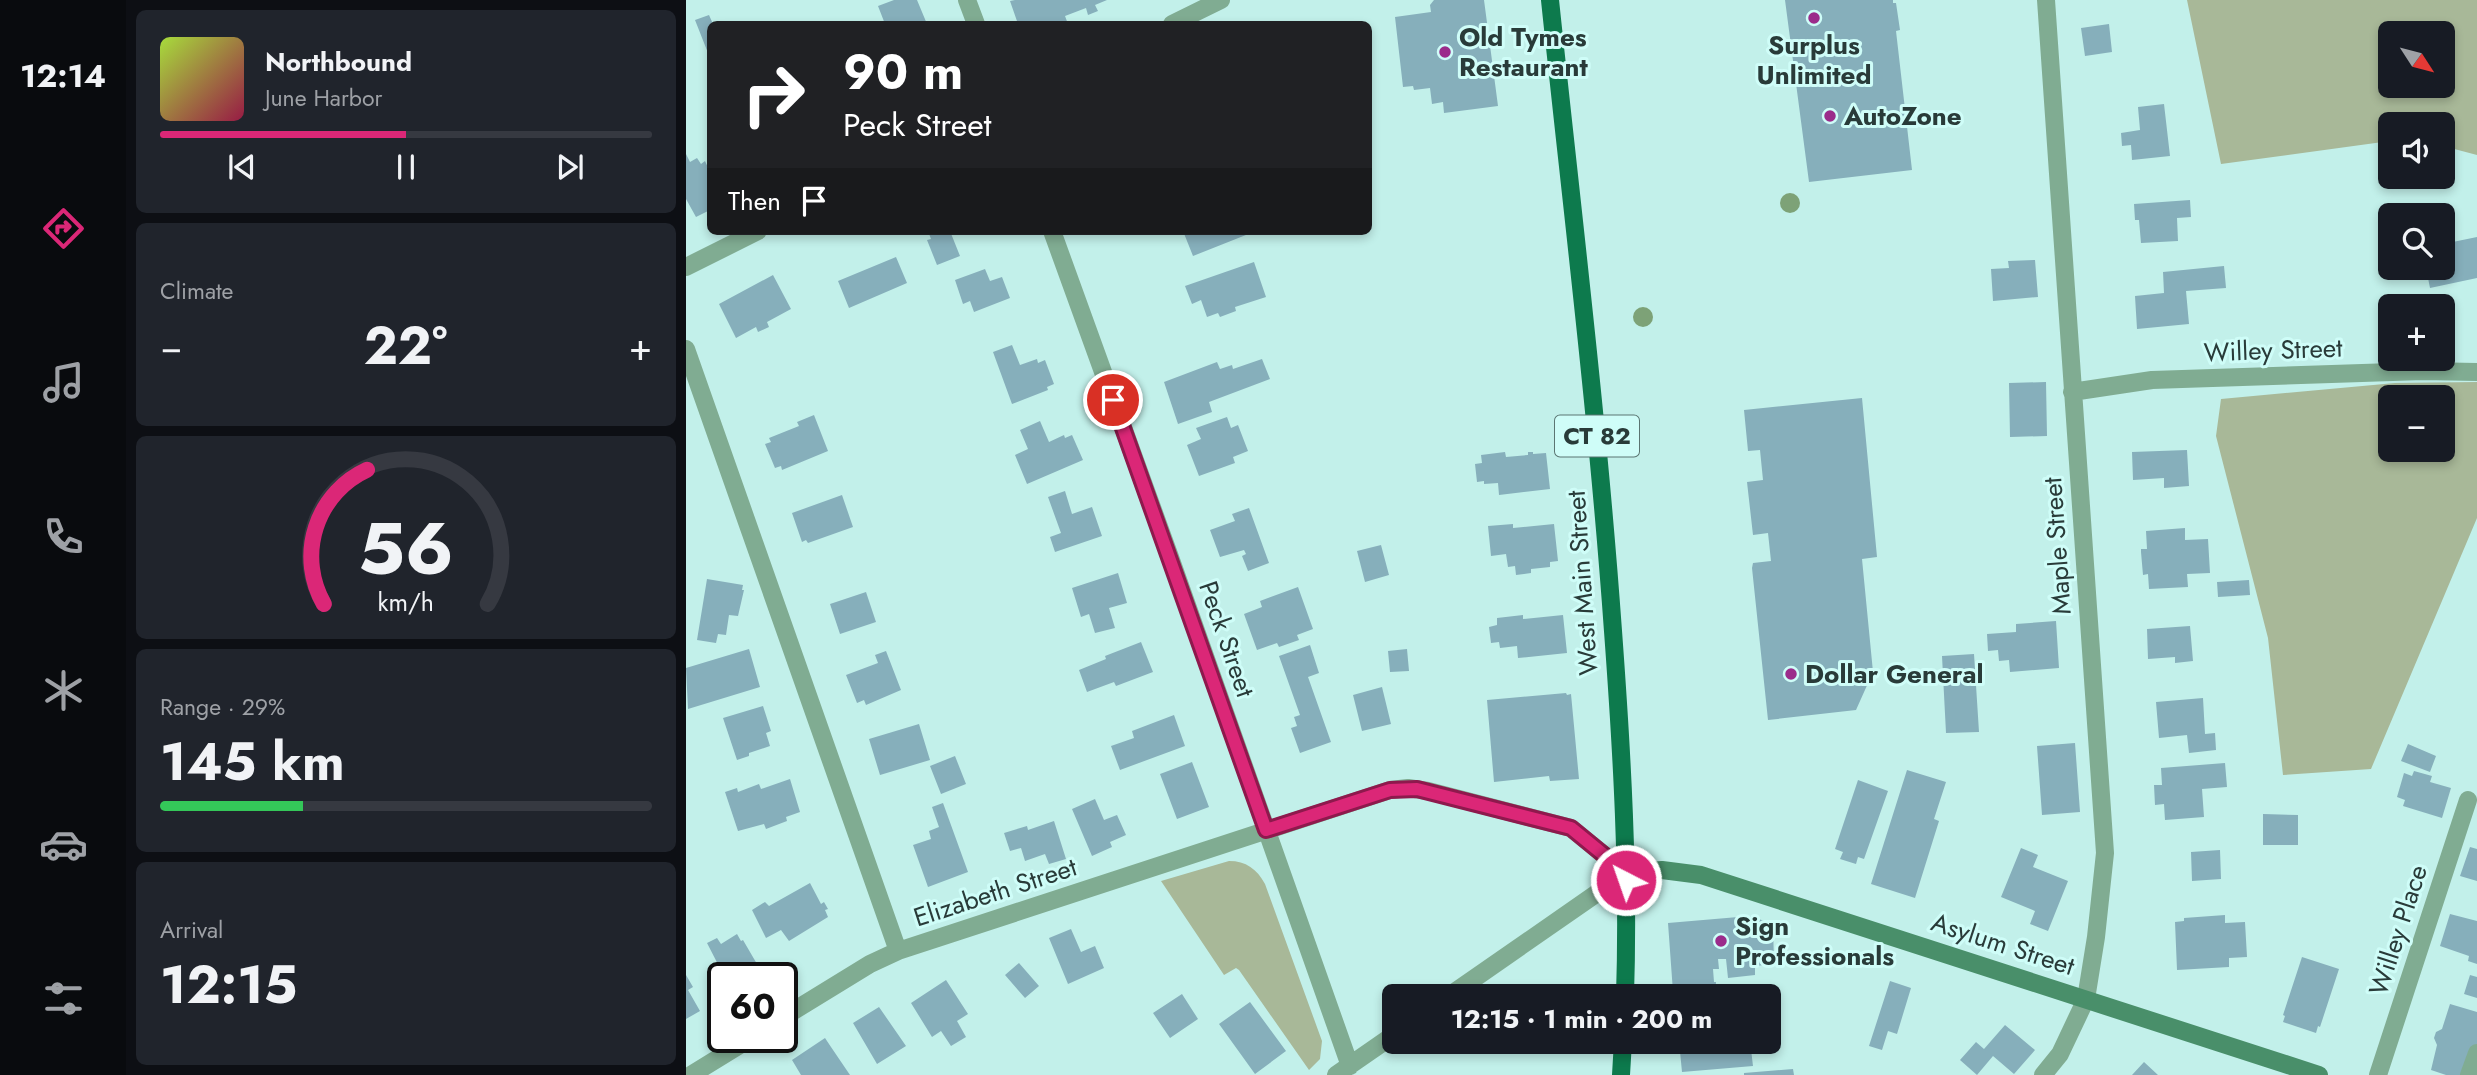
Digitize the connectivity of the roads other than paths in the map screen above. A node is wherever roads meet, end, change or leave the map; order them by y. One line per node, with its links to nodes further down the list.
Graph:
1 (967, 0): 5 (street)
2 (1221, 0): 6 (street)
3 (1550, 0): 15 (main road, West Main Street / CT 82)
4 (2046, 0): 12 (street, Maple Street)
5 (975, 21)
6 (1178, 21)
7 (750, 235): 9 (street)
8 (1053, 235): 14 (street, Peck Street)
9 (686, 267)
10 (686, 349): 16 (street, Elizabeth Street)
11 (2477, 372): 12 (street, Willey Street)
12 (2072, 392): 19 (street, Maple Street)
13 (2468, 800): 30 (street, Willey Place)
14 (1266, 830): 15 (street, Elizabeth Street); 16 (street, Elizabeth Street); 25 (street, Peck Street)
15 (1626, 873): 17 (street); 18 (main road, West Main Street / CT 82); 19 (street, Asylum Street)
16 (898, 951): 20 (street)
17 (1466, 984)
18 (1625, 984)
19 (2086, 999): 28 (street, Maple Street); 29 (street, Asylum Street)
20 (798, 1008)
21 (1382, 1043): 25 (street)
22 (727, 1053): 26 (street)
23 (2477, 1053): 31 (street)
24 (1622, 1054): 27 (main road)
25 (1343, 1070)
26 (691, 1075)
27 (1621, 1075)
28 (2043, 1075)
29 (2319, 1075)
30 (2378, 1075)
31 (2469, 1075)

